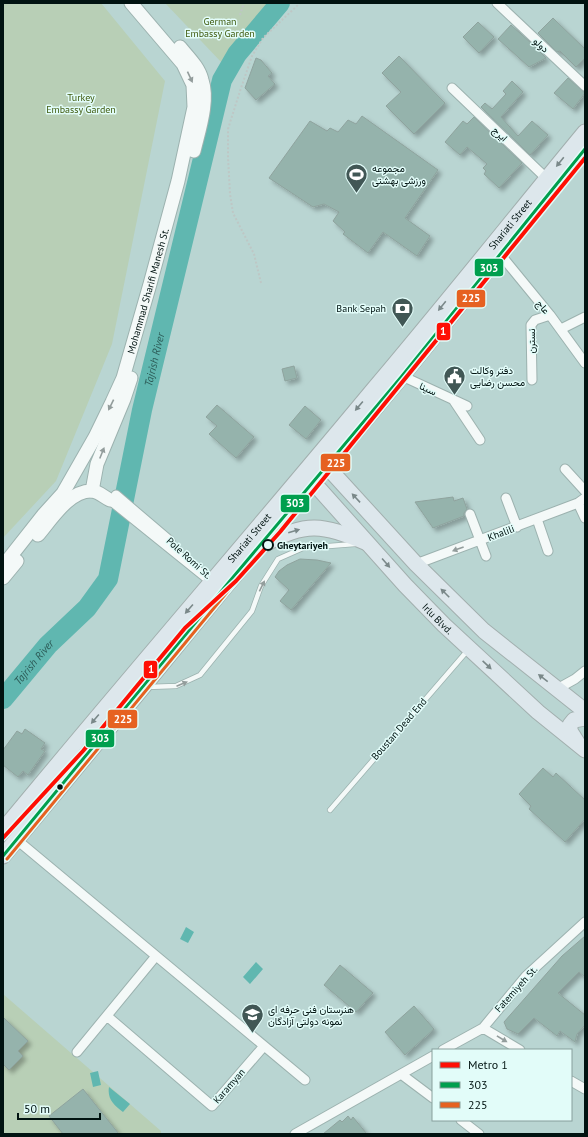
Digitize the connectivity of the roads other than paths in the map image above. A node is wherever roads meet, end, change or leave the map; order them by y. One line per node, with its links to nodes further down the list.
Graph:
1 (131, 3): 24 (street, Mohammad Sharifi Manesh St., one-way to 24)
2 (142, 3): 22 (street, Mohammad Sharifi Manesh St., one-way to 2)
3 (497, 3): 4 (street, دولو)
4 (585, 86)
5 (452, 88): 8 (street, ایرج)
6 (585, 132): 8 (main road, Shariati Street, one-way to 8)
7 (585, 149): 9 (main road, Shariati Street)
8 (547, 179): 19 (main road, Shariati Street, one-way to 19)
9 (500, 254): 10 (street, عاج); 14 (main road, Shariati Street)
10 (550, 315): 12 (street, عاج); 15 (street, نسترن)
11 (585, 317): 12 (street)
12 (561, 329): 13 (street, عاج)
13 (585, 363)
14 (402, 376): 16 (street, سینا); 19 (main road, Shariati Street)
15 (532, 380)
16 (454, 401): 17 (street, سینا); 18 (street)
17 (467, 406)
18 (480, 440)
19 (321, 462): 21 (main road, Shariati Street); 37 (main road, one-way to 19)
20 (565, 469): 23 (street)
21 (308, 478): 33 (main road, Irlu Blvd.); 34 (main road, Shariati Street); 40 (main road, Shariati Street)
22 (93, 486): 24 (street); 25 (street, Pole Romi St.)
23 (585, 491)
24 (67, 495): 38 (street, Mohammad Sharifi Manesh St.); 39 (street, Mohammad Sharifi Manesh St.)
25 (113, 498): 40 (street, Pole Romi St.)
26 (506, 498): 31 (street)
27 (581, 501): 29 (street); 30 (street, Khalili)
28 (470, 514): 32 (street)
29 (585, 518)
30 (537, 519): 31 (street, Khalili); 35 (street)
31 (516, 527): 32 (street, Khalili)
32 (480, 541): 36 (street); 37 (street, Khalili, one-way to 37)
33 (369, 544): 34 (main road, one-way to 33); 41 (main road, Irlu Blvd., one-way to 41); 43 (lane, one-way to 33)
34 (259, 547): 43 (main road, Shariati Street)
35 (548, 551)
36 (486, 556)
37 (416, 564): 44 (main road, one-way to 37)
38 (3, 566)
39 (3, 578)
40 (214, 580): 49 (main road, Shariati Street, one-way to 49)
41 (469, 648): 47 (main road, Irlu Blvd., one-way to 47); 48 (lane, Boustan Dead End)
42 (585, 671): 44 (street)
43 (143, 687): 50 (main road, Shariati Street)
44 (557, 689): 45 (main road)
45 (585, 710)
46 (585, 718): 47 (main road)
47 (583, 748)
48 (330, 810)
49 (3, 830)
50 (17, 840): 51 (main road, Shariati Street); 53 (street)
51 (3, 856)
52 (583, 926): 55 (street, Fatemiyeh St.)
53 (156, 956): 54 (street); 56 (street)
54 (107, 1016): 56 (street, Karamyan); 59 (street)
55 (483, 1028): 57 (street, Fatemiyeh St.); 58 (street, one-way to 58)
56 (264, 1046): 62 (street)
57 (445, 1049)
58 (518, 1049)
59 (77, 1052)
60 (432, 1057): 61 (street)
61 (401, 1074): 65 (street); 67 (street)
62 (305, 1080)
63 (572, 1082): 64 (street)
64 (585, 1089)
65 (432, 1097)
66 (462, 1121): 68 (street)
67 (295, 1134)
68 (479, 1134)

